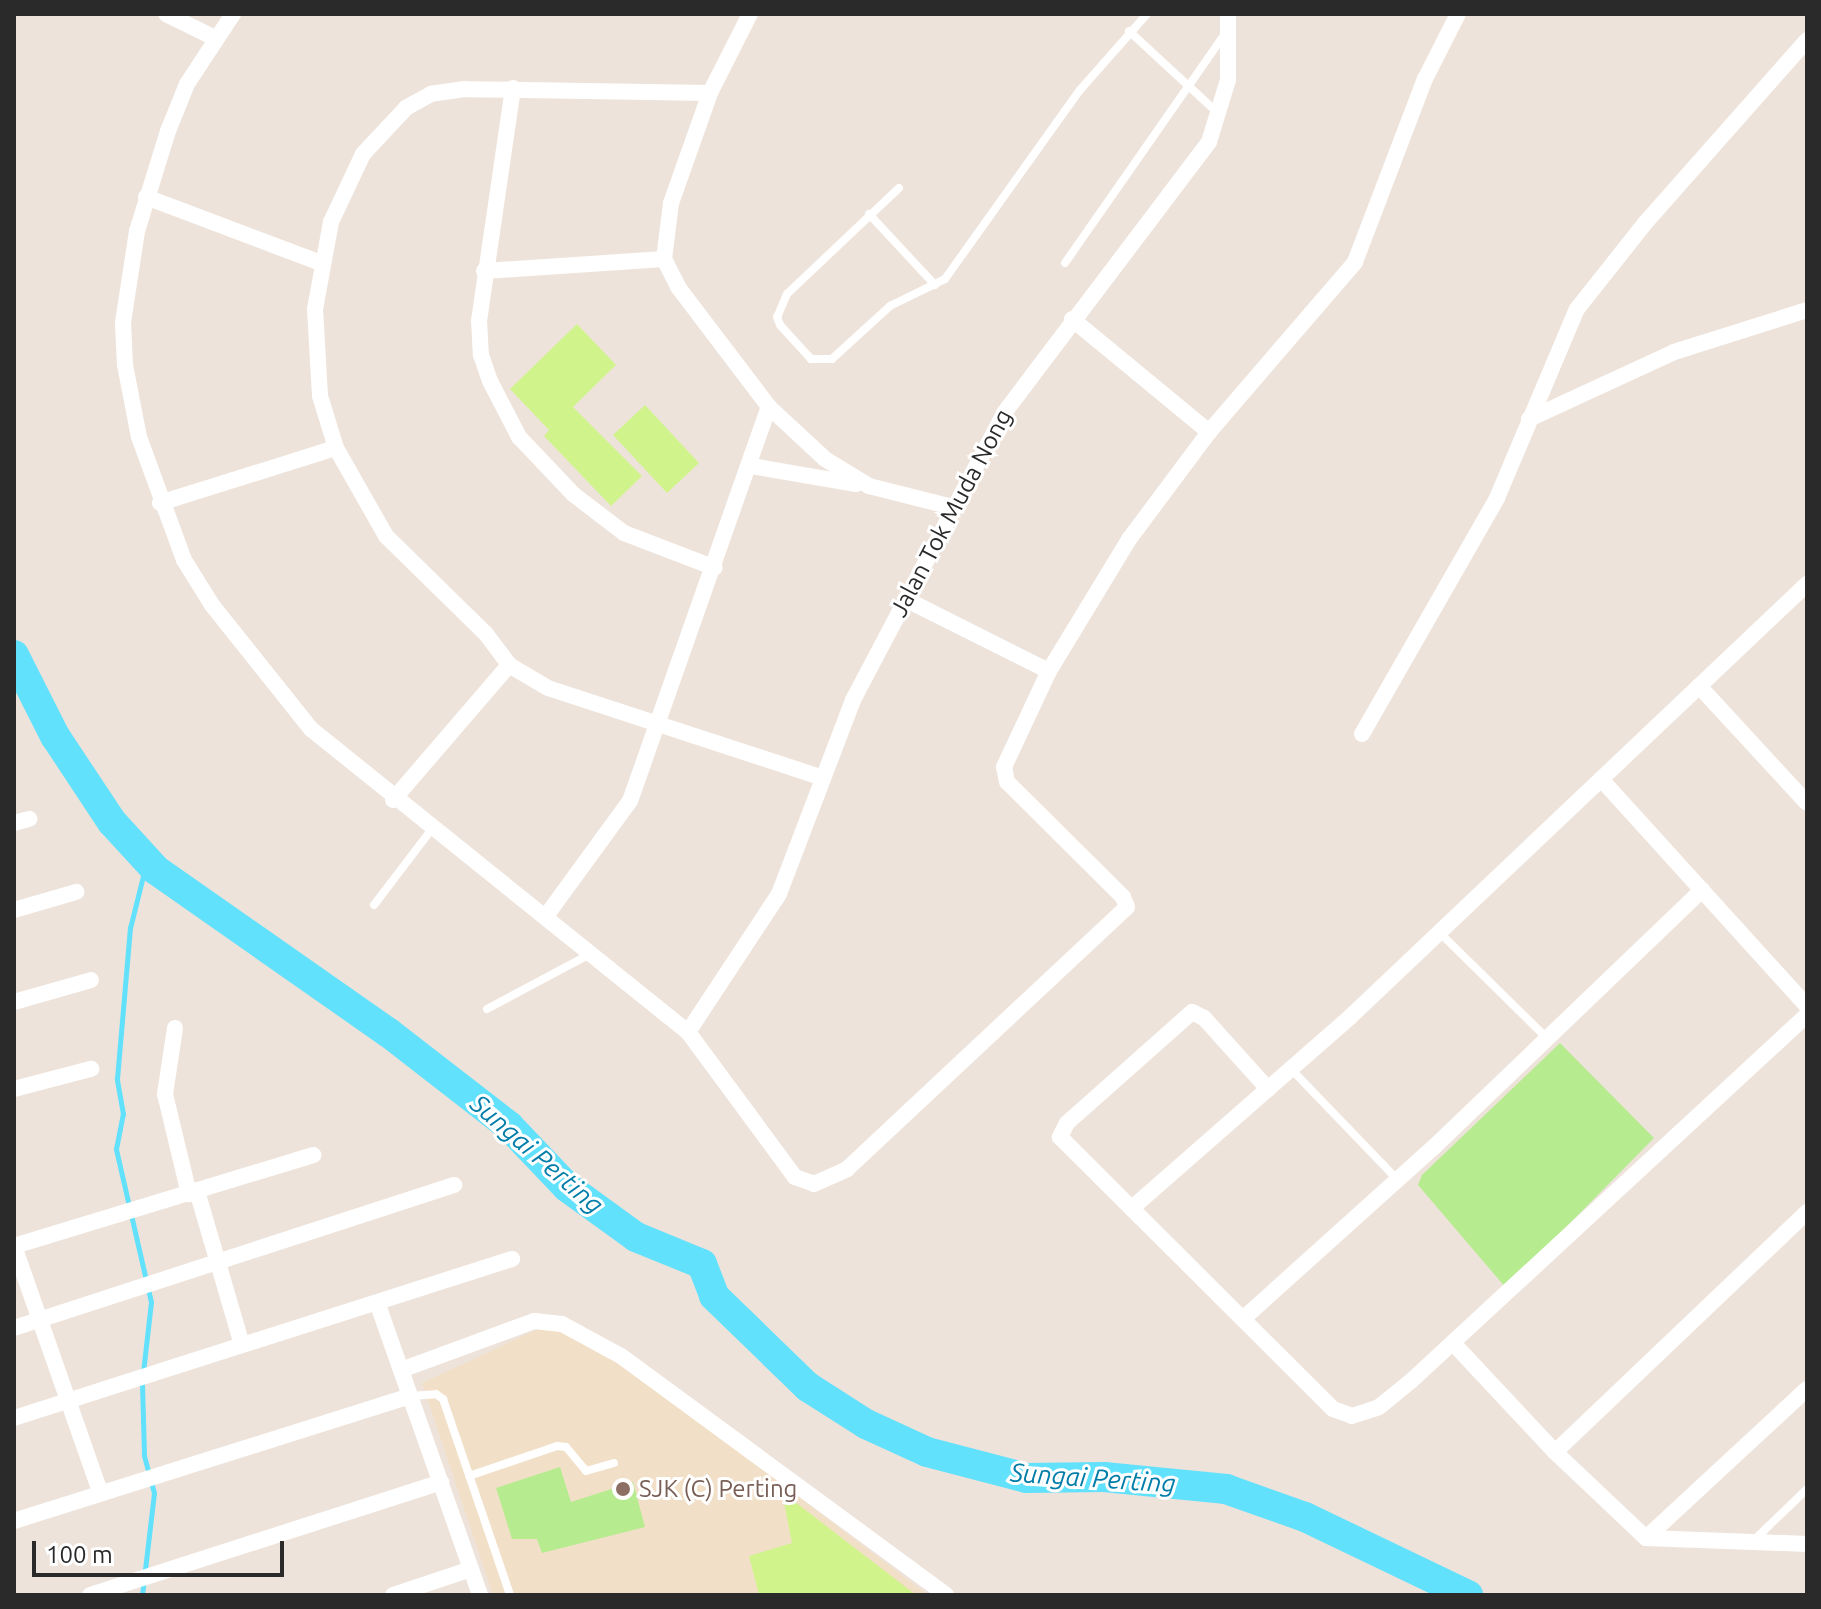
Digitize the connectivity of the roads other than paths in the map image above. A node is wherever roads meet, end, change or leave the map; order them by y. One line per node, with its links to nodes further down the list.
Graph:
1 (166, 14): 8 (street)
2 (233, 14): 8 (street)
3 (750, 14): 12 (street)
4 (1147, 14): 7 (lane)
5 (1458, 14): 26 (street)
6 (1228, 21): 10 (lane); 13 (street, Jalan Tok Muda Nong)
7 (1129, 31): 10 (lane); 21 (lane)
8 (215, 38): 15 (street)
9 (1807, 40): 25 (street)
10 (1188, 87): 13 (lane); 19 (lane)
11 (513, 88): 12 (street); 18 (street); 20 (street)
12 (710, 93): 17 (street)
13 (1219, 114): 23 (street, Jalan Tok Muda Nong)
14 (899, 188): 16 (lane)
15 (146, 197): 18 (street); 30 (street)
16 (869, 214): 21 (lane); 21 (lane)
17 (664, 259): 20 (street); 24 (street)
18 (321, 263): 27 (street)
19 (1065, 263)
20 (484, 271): 32 (street)
21 (935, 285)
22 (1807, 310): 25 (street)
23 (1072, 319): 26 (street); 31 (street, Jalan Tok Muda Nong)
24 (769, 407): 28 (street); 29 (street)
25 (1529, 419): 39 (street)
26 (1209, 432): 36 (street)
27 (336, 448): 30 (street); 35 (street)
28 (751, 466): 29 (street); 32 (street)
29 (869, 486): 31 (street)
30 (160, 503): 42 (street)
31 (952, 507): 34 (street, Jalan Tok Muda Nong)
32 (715, 568): 38 (street)
33 (1807, 584): 37 (street)
34 (905, 599): 36 (street); 40 (street, Jalan Tok Muda Nong)
35 (509, 665): 38 (street); 42 (street)
36 (1049, 671): 58 (street)
37 (1699, 686): 41 (street); 43 (street)
38 (660, 726): 40 (street); 49 (street)
39 (1362, 734)
40 (823, 778): 58 (street, Jalan Tok Muda Nong)
41 (1601, 779): 45 (street); 50 (street)
42 (393, 800): 44 (street)
43 (1807, 803)
44 (432, 829): 47 (lane); 49 (street)
45 (1702, 890): 54 (street); 59 (street)
46 (76, 892): 48 (street)
47 (374, 905)
48 (14, 910)
49 (546, 916): 51 (street)
50 (1440, 933): 59 (lane); 61 (street)
51 (593, 953): 55 (lane); 58 (street)
52 (91, 980): 53 (street)
53 (14, 1002)
54 (1807, 1006)
55 (487, 1009)
56 (1807, 1015): 78 (street)
57 (175, 1028): 67 (street)
58 (688, 1032)
59 (1547, 1038): 65 (street)
60 (91, 1069): 62 (street)
61 (1291, 1069): 63 (street); 65 (lane)
62 (14, 1089)
63 (1268, 1089): 68 (street); 68 (street)
64 (313, 1155): 67 (street)
65 (1397, 1179): 74 (street)
66 (454, 1185): 72 (street)
67 (193, 1192): 70 (street); 72 (street)
68 (1132, 1208): 74 (street)
69 (1807, 1212): 84 (street)
70 (14, 1246): 75 (street)
71 (512, 1259): 73 (street)
72 (219, 1262): 75 (street); 77 (street)
73 (378, 1305): 77 (street); 79 (street)
74 (1245, 1317): 78 (street)
75 (39, 1319): 76 (street); 82 (street)
76 (14, 1328)
77 (241, 1341): 82 (street)
78 (1453, 1343): 84 (street)
79 (401, 1370): 81 (street); 99 (street)
80 (1807, 1389): 91 (street)
81 (410, 1396): 86 (lane); 87 (street); 89 (street)
82 (69, 1401): 83 (street); 89 (street)
83 (14, 1418)
84 (1555, 1452): 91 (street)
85 (614, 1463): 86 (lane)
86 (469, 1476): 98 (lane)
87 (441, 1482): 94 (street); 95 (street)
88 (1807, 1489): 92 (lane)
89 (100, 1491): 90 (street)
90 (14, 1521)
91 (1646, 1538): 92 (street)
92 (1752, 1542): 93 (street)
93 (1807, 1544)
94 (471, 1569): 96 (street); 97 (street)
95 (90, 1595)
96 (393, 1595)
97 (480, 1595)
98 (510, 1595)
99 (946, 1595)

